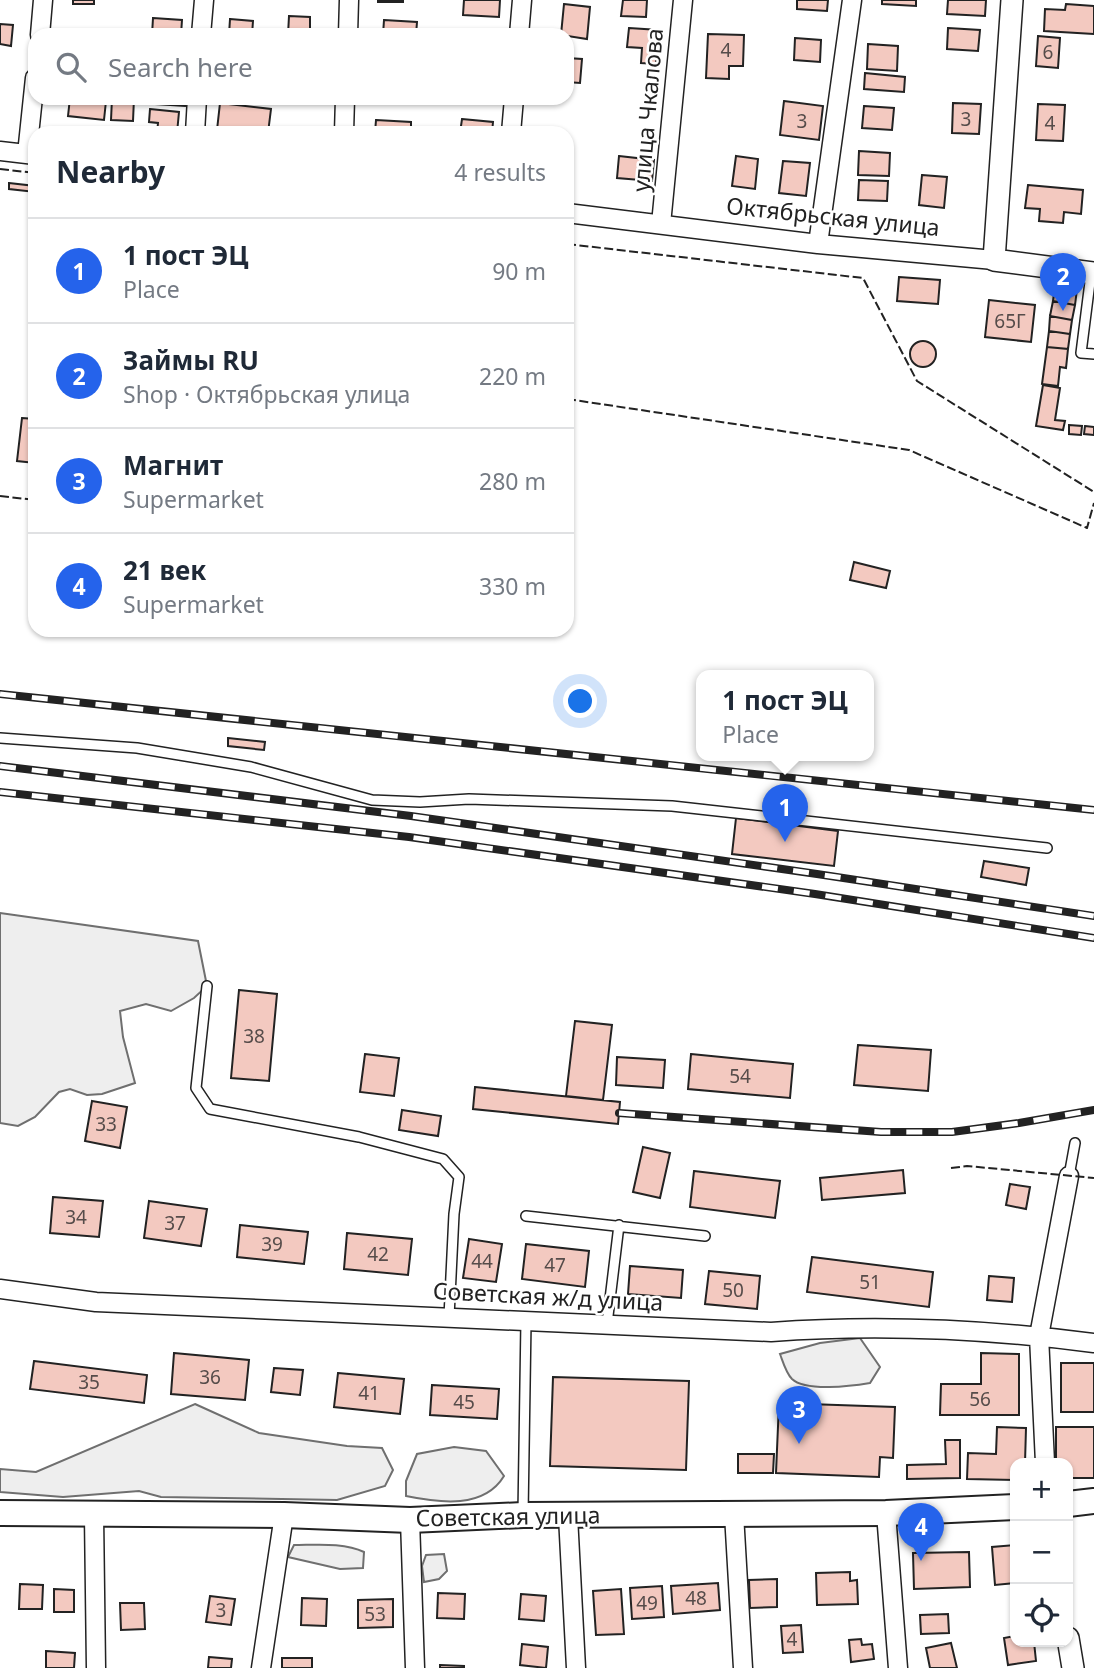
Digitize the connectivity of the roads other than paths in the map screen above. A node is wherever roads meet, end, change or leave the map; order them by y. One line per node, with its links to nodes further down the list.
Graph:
1 (43, 0): 8 (street)
2 (204, 0): 9 (street)
3 (349, 0): 10 (street)
4 (522, 0): 11 (street)
5 (683, 0): 23 (street, улица Чкалова)
6 (852, 0): 24 (street)
7 (1012, 0): 25 (street)
8 (41, 28)
9 (202, 28)
10 (348, 28)
11 (520, 28)
12 (34, 105): 16 (street)
13 (197, 105): 17 (street)
14 (345, 105): 18 (street)
15 (513, 105): 19 (street)
16 (33, 126)
17 (195, 126)
18 (344, 126)
19 (512, 126)
20 (0, 151): 21 (street)
21 (28, 155)
22 (574, 214): 23 (street, Октябрьская улица)
23 (661, 224): 24 (street, Октябрьская улица)
24 (818, 244): 25 (street, Октябрьская улица)
25 (994, 260): 26 (street, Октябрьская улица)
26 (1092, 272): 27 (lane)
27 (1094, 354)
28 (0, 738): 29 (lane)
29 (1047, 848)
30 (207, 986): 37 (lane)
31 (1075, 1143): 32 (lane)
32 (1069, 1176): 40 (street)
33 (526, 1216): 34 (lane)
34 (619, 1226): 35 (lane); 39 (lane)
35 (705, 1237)
36 (0, 1289): 37 (street, Советская ж/д улица)
37 (449, 1317): 38 (street, Советская ж/д улица)
38 (526, 1321): 39 (street, Советская ж/д улица); 51 (lane)
39 (607, 1324): 40 (street, Советская ж/д улица)
40 (1039, 1336): 41 (street, Советская ж/д улица); 42 (street)
41 (1094, 1343)
42 (1045, 1458)
43 (1094, 1501): 44 (main road)
44 (1073, 1503)
45 (1010, 1507): 47 (main road, Советская улица)
46 (0, 1513): 49 (main road, Советская улица)
47 (886, 1513): 48 (main road, Советская улица); 60 (street)
48 (734, 1514): 52 (main road, Советская улица); 59 (street)
49 (94, 1515): 50 (main road, Советская улица); 55 (street)
50 (284, 1515): 53 (main road, Советская улица); 56 (street)
51 (523, 1515): 52 (main road, Советская улица); 53 (main road, Советская улица)
52 (568, 1516): 58 (street)
53 (410, 1520): 57 (street)
54 (1070, 1647): 61 (street)
55 (96, 1668)
56 (261, 1668)
57 (415, 1668)
58 (576, 1668)
59 (743, 1668)
60 (898, 1668)
61 (1073, 1668)

